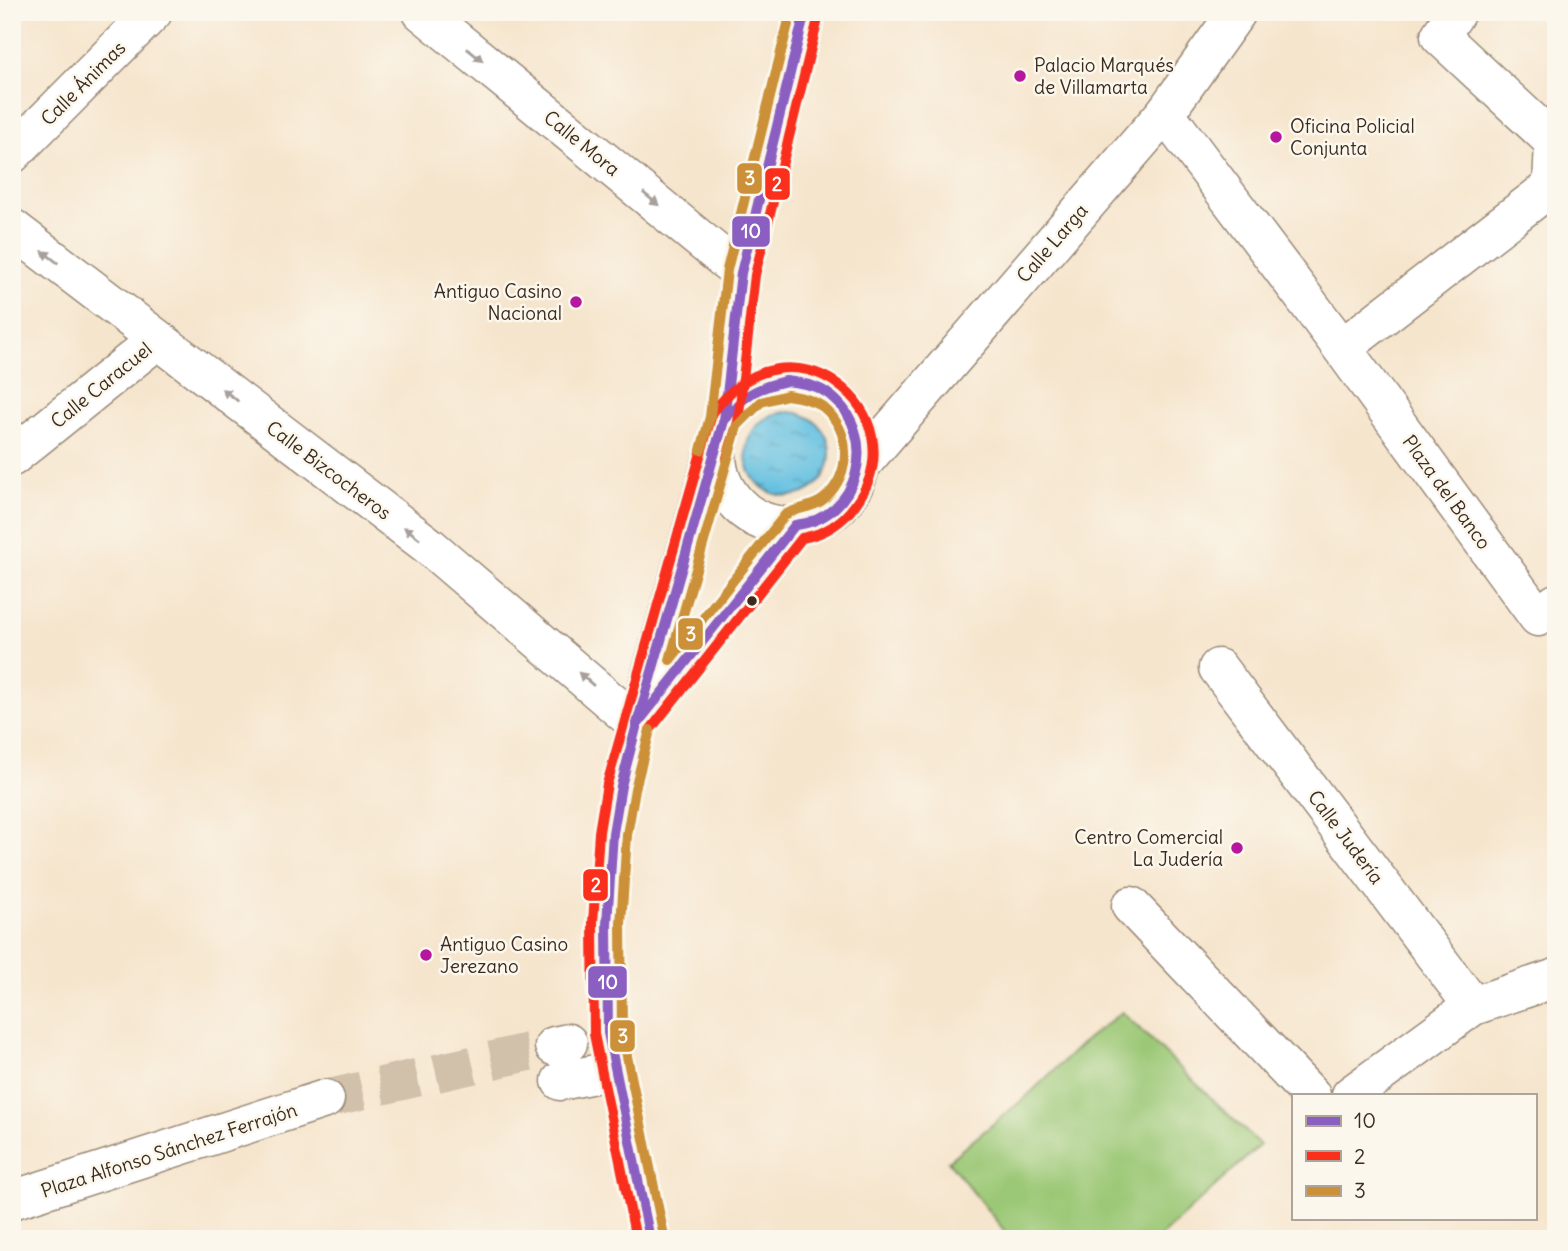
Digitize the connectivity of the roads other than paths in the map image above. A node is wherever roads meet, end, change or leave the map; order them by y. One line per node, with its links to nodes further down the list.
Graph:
1 (153, 12): 7 (street, Calle Ánimas)
2 (422, 12): 10 (street, Calle Mora, one-way to 10)
3 (805, 12): 10 (street)
4 (1237, 12): 6 (street, Calle Larga)
5 (1457, 12): 8 (street)
6 (1165, 113): 12 (street, Plaza del Banco); 15 (street, Calle Larga)
7 (12, 154)
8 (1554, 189): 12 (street)
9 (12, 228): 11 (street, Calle Bizcocheros, one-way to 9)
10 (741, 273): 13 (street)
11 (157, 340): 14 (street, Calle Caracuel); 19 (street, Calle Bizcocheros, one-way to 11)
12 (1342, 348): 17 (street, Plaza del Banco)
13 (721, 431): 15 (street); 16 (street); 19 (street)
14 (12, 457)
15 (859, 467): 16 (street)
16 (796, 525): 19 (street)
17 (1550, 620)
18 (1218, 668): 22 (street, Calle Judería)
19 (637, 724): 24 (street)
20 (1131, 906): 25 (street)
21 (1556, 978): 22 (street)
22 (1473, 1006): 26 (street)
23 (561, 1056): 24 (street)
24 (614, 1070): 29 (street)
25 (1310, 1094)
26 (1352, 1094)
27 (325, 1099): 28 (street, Plaza Alfonso Sánchez Ferrajón)
28 (12, 1200)
29 (650, 1239)

